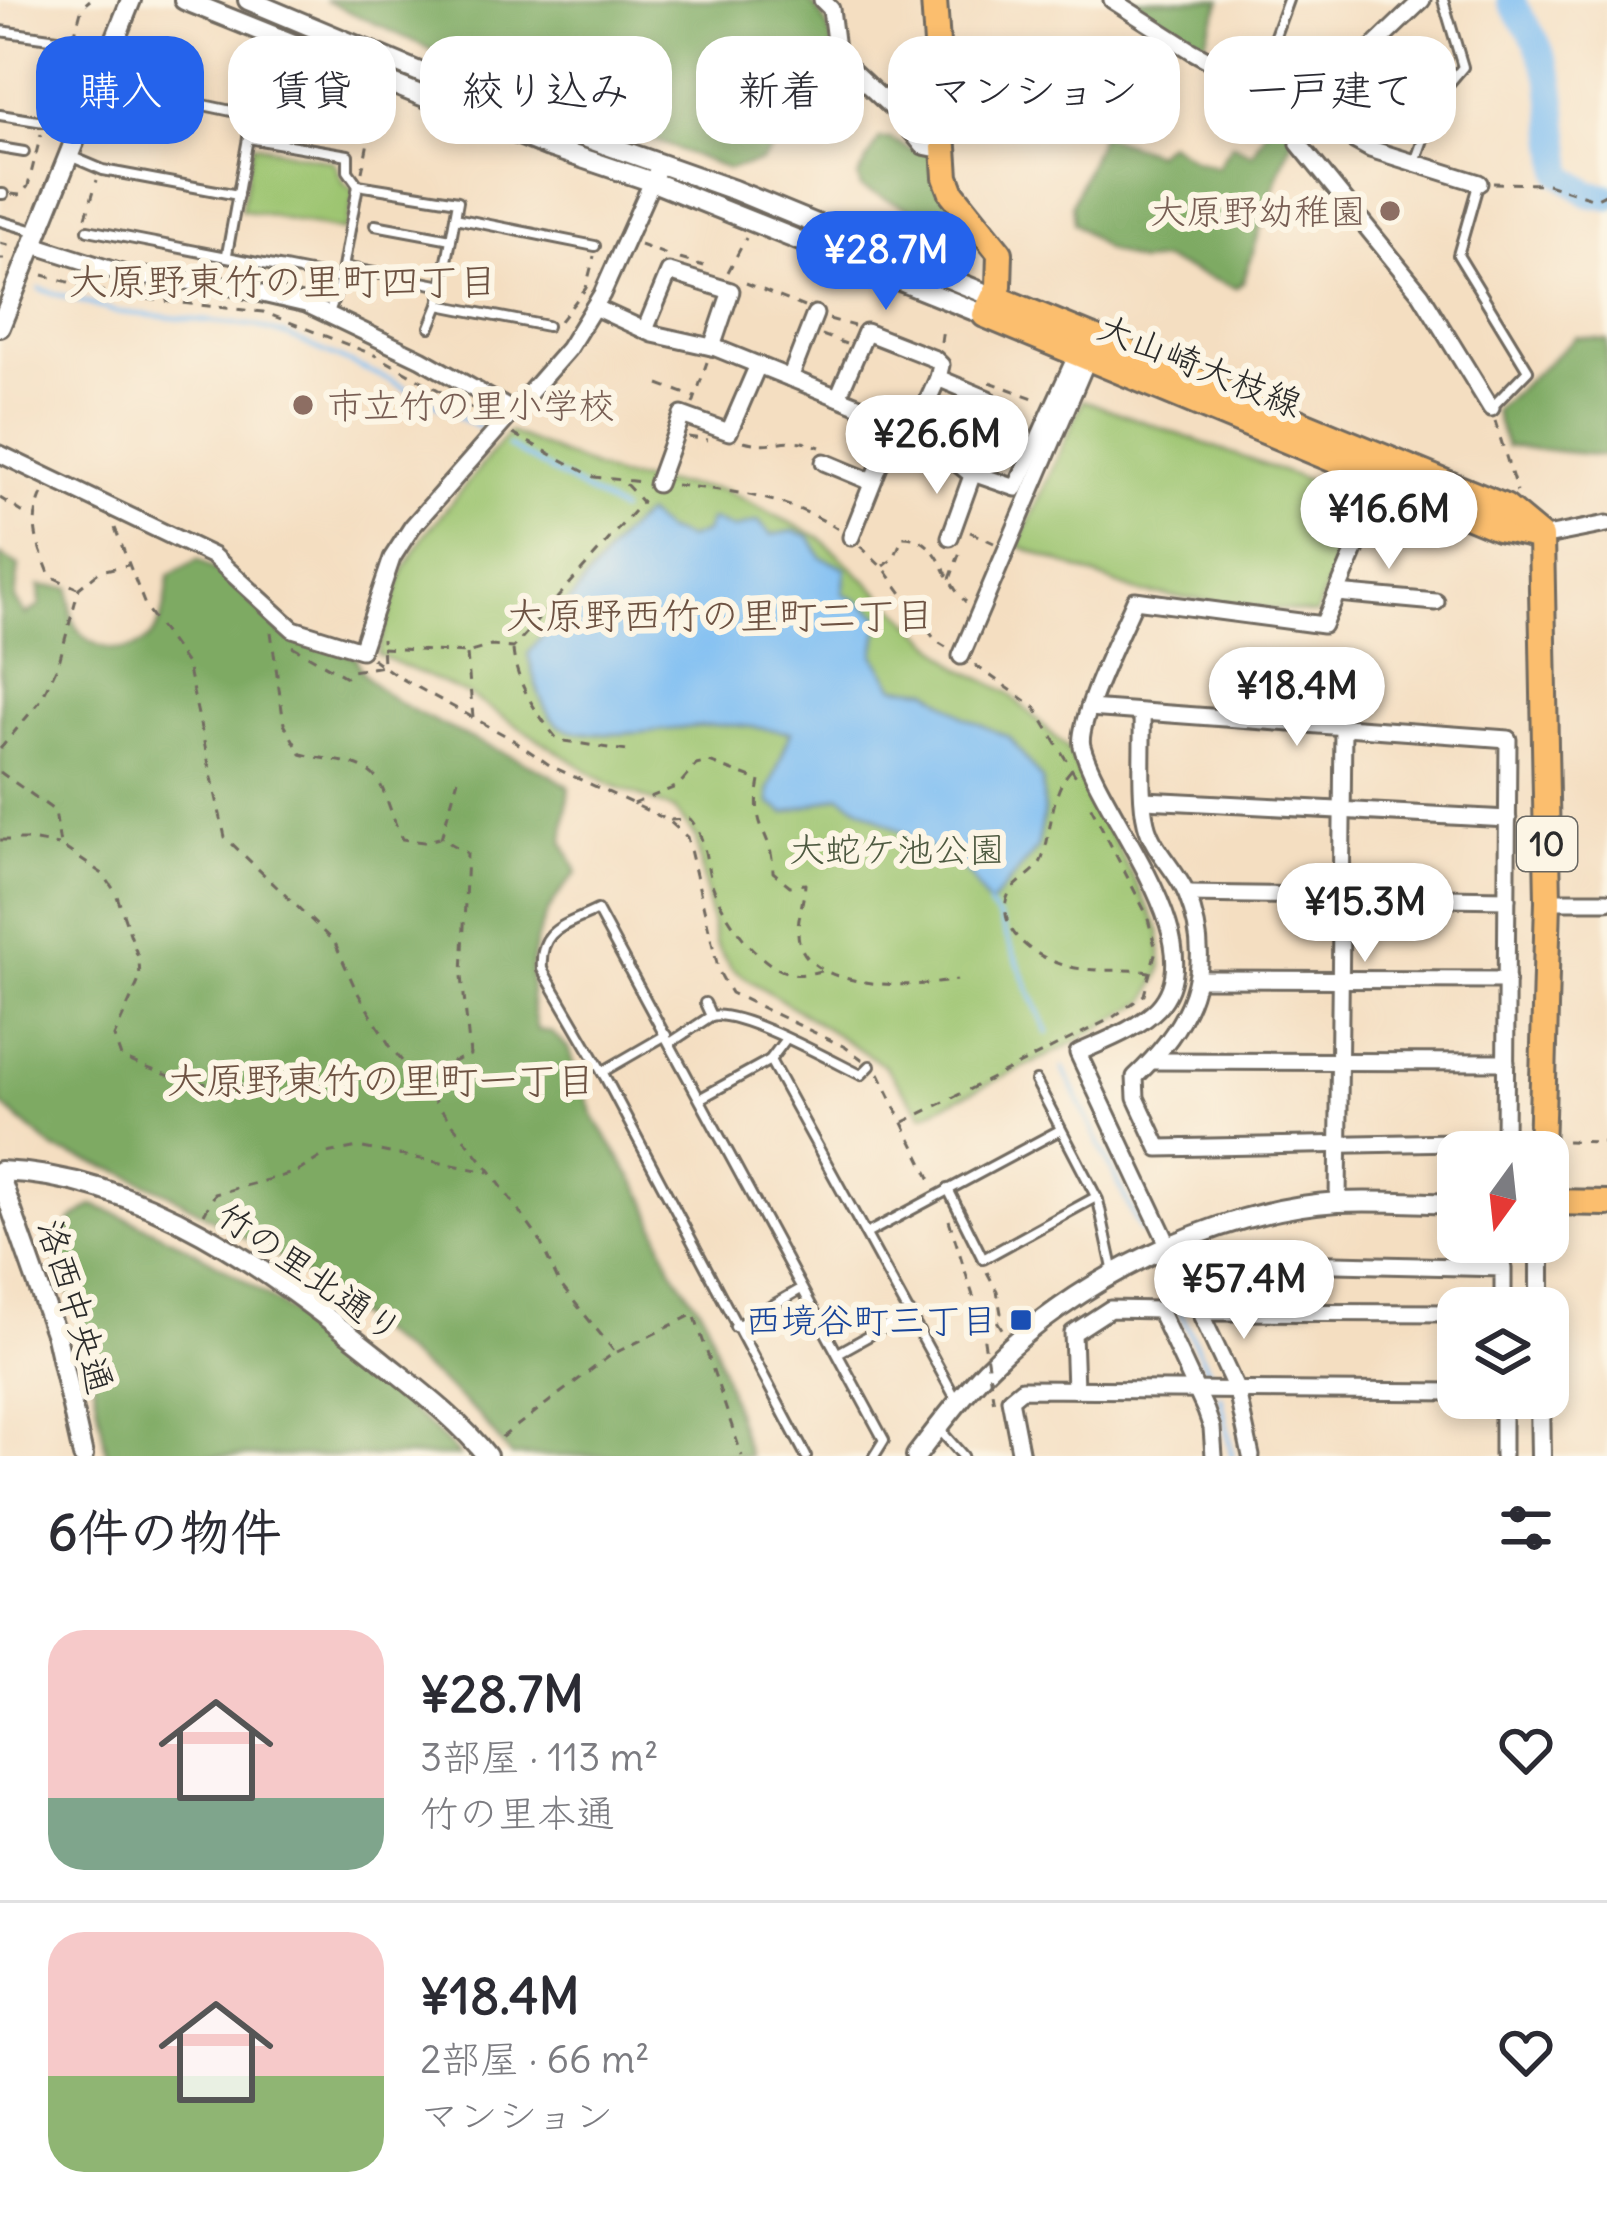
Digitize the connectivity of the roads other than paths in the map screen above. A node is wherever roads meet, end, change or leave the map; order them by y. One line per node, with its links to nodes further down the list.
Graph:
1 (130, 0): 24 (street)
2 (184, 0): 26 (street)
3 (248, 0): 26 (street)
4 (822, 0): 22 (street)
5 (934, 0): 22 (main road)
6 (1112, 0): 14 (street)
7 (1288, 0): 12 (lane)
8 (1422, 0): 13 (street)
9 (1443, 0): 25 (lane)
10 (0, 31): 11 (lane)
11 (36, 36)
12 (1275, 36)
13 (1384, 36)
14 (1204, 55)
15 (0, 115): 16 (lane)
16 (36, 121)
17 (247, 144): 29 (lane)
18 (283, 144): 28 (lane)
19 (1298, 144): 56 (street)
20 (1363, 144): 25 (street)
21 (0, 148): 23 (lane)
22 (943, 150): 42 (main road)
23 (24, 152)
24 (69, 156): 29 (lane); 35 (street)
25 (1415, 164): 27 (street)
26 (656, 173): 42 (street); 43 (street)
27 (1479, 184): 56 (lane)
28 (358, 185): 30 (lane); 38 (lane)
29 (238, 195): 37 (lane)
30 (455, 218): 34 (lane); 36 (lane)
31 (0, 221): 35 (lane)
32 (375, 225): 34 (lane)
33 (88, 230): 37 (lane)
34 (452, 239): 40 (lane)
35 (30, 241): 44 (street); 47 (street)
36 (595, 246)
37 (227, 254): 39 (lane)
38 (344, 266): 39 (lane); 40 (lane)
39 (341, 279): 44 (lane)
40 (443, 286): 41 (lane)
41 (440, 305): 46 (lane); 48 (lane)
42 (989, 306): 51 (main road, 大山崎大枝線); 68 (main road, 大山崎大枝線)
43 (594, 307): 49 (street); 57 (street)
44 (328, 314): 57 (street)
45 (812, 321): 53 (street)
46 (547, 326)
47 (0, 327)
48 (430, 327)
49 (645, 330): 50 (street); 50 (street)
50 (712, 347): 52 (street)
51 (1083, 356): 62 (street); 63 (main road, 大山崎大枝線); 72 (street)
52 (758, 365): 53 (street); 65 (street)
53 (790, 378): 55 (street)
54 (938, 378): 55 (street); 59 (street); 62 (street)
55 (838, 397): 58 (street)
56 (1491, 408)
57 (513, 411): 60 (street)
58 (897, 421): 59 (street); 64 (street)
59 (914, 431): 62 (street)
60 (0, 454)
61 (823, 463): 64 (street)
62 (967, 470): 69 (street)
63 (1385, 480): 68 (main road, 大山崎大枝線); 70 (street)
64 (872, 482): 67 (street)
65 (657, 484)
66 (1607, 524): 68 (street)
67 (850, 537)
68 (1541, 537): 83 (main road, 10)
69 (950, 538)
70 (1337, 592): 71 (street); 73 (street)
71 (1436, 602)
72 (961, 656)
73 (1089, 708): 74 (street); 110 (street)
74 (1142, 712): 75 (street); 76 (street)
75 (1342, 727): 77 (street); 78 (street)
76 (1145, 800): 77 (street); 79 (street)
77 (1342, 810): 78 (street); 80 (street)
78 (1508, 819): 81 (street)
79 (1187, 894): 80 (street); 84 (street)
80 (1340, 896): 81 (street); 85 (street)
81 (1507, 899): 86 (street)
82 (1607, 901): 83 (street)
83 (1548, 902): 100 (main road, 10)
84 (1200, 979): 85 (street); 92 (street)
85 (1340, 980): 86 (street); 93 (street)
86 (1507, 980): 94 (street)
87 (705, 1003): 88 (lane)
88 (711, 1016): 89 (lane); 90 (lane)
89 (668, 1039): 96 (lane); 96 (lane); 98 (lane)
90 (785, 1040): 91 (lane); 95 (lane)
91 (770, 1060): 98 (lane); 109 (lane)
92 (1152, 1061): 93 (street); 101 (street)
93 (1339, 1062): 94 (street); 101 (street)
94 (1506, 1062): 101 (street)
95 (870, 1066)
96 (602, 1072): 118 (lane)
97 (1036, 1081): 99 (lane)
98 (701, 1098): 113 (lane)
99 (1060, 1130): 103 (lane); 104 (lane)
100 (1542, 1131)
101 (1338, 1144): 105 (street)
102 (0, 1174): 128 (street, 竹の里北通り); 129 (street, 洛西中央通)
103 (944, 1192): 104 (lane); 109 (lane)
104 (1096, 1197): 111 (lane)
105 (1337, 1202): 108 (street); 110 (street)
106 (1569, 1202): 107 (main road)
107 (1607, 1203)
108 (1437, 1204)
109 (866, 1234): 116 (lane)
110 (1170, 1246): 111 (street); 114 (street)
111 (1114, 1275): 124 (street)
112 (1504, 1287): 115 (street)
113 (801, 1289): 118 (lane); 119 (lane)
114 (1202, 1312): 115 (street); 122 (street)
115 (1295, 1312): 117 (street)
116 (910, 1313): 119 (lane); 124 (lane)
117 (1437, 1313)
118 (735, 1327): 130 (lane)
119 (838, 1352): 131 (lane)
120 (1075, 1389): 121 (street); 121 (street); 134 (street)
121 (1198, 1390): 122 (street); 135 (street)
122 (1238, 1391): 123 (street); 136 (street)
123 (1437, 1392)
124 (959, 1404): 127 (street)
125 (1503, 1419): 137 (street)
126 (1540, 1419): 138 (street)
127 (938, 1428): 132 (street); 133 (lane)
128 (491, 1449)
129 (83, 1456)
130 (806, 1456)
131 (874, 1456)
132 (916, 1456)
133 (963, 1456)
134 (1021, 1456)
135 (1214, 1456)
136 (1251, 1456)
137 (1503, 1456)
138 (1540, 1456)

